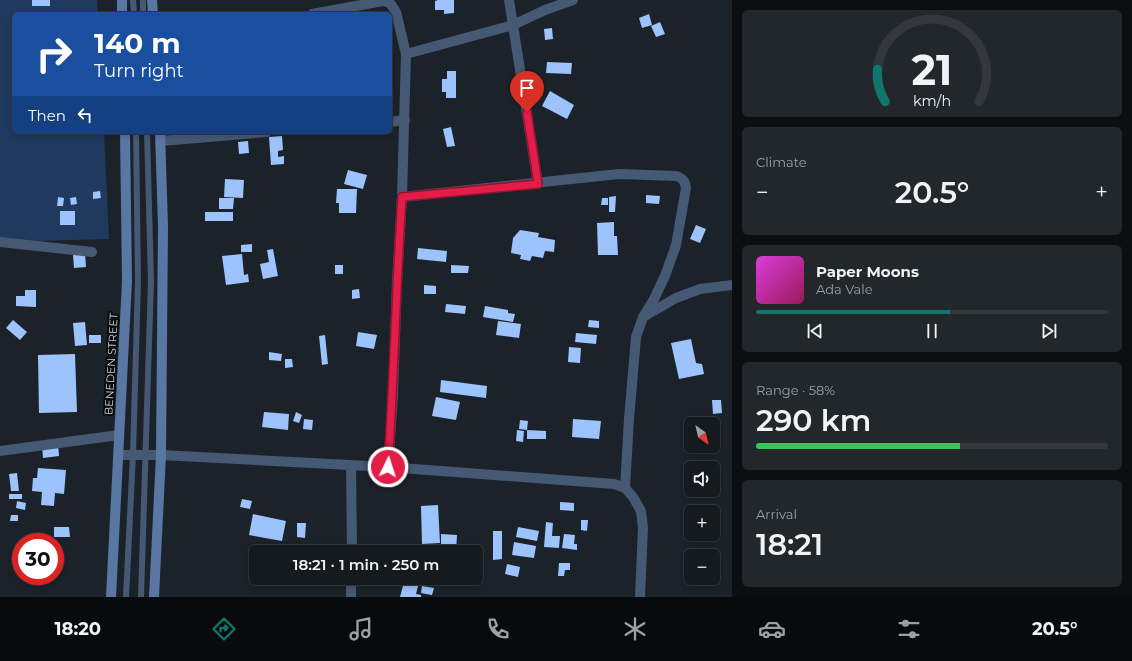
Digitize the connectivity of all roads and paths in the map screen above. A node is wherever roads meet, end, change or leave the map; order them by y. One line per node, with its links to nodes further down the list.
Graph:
1 (122, 0): 7 (main road)
2 (133, 0): 8 (lane)
3 (143, 0): 9 (lane)
4 (152, 0): 10 (main road)
5 (509, 0): 12 (street)
6 (573, 0): 12 (street)
7 (122, 12)
8 (134, 12)
9 (143, 12)
10 (153, 12)
11 (323, 12): 13 (street)
12 (513, 25): 13 (street); 21 (street)
13 (406, 54): 14 (street)
14 (405, 120): 15 (street); 22 (street)
15 (392, 122)
16 (125, 134): 27 (main road, BENEDEN STREET)
17 (136, 134): 30 (lane)
18 (147, 134): 31 (lane)
19 (225, 134): 20 (street)
20 (161, 137): 32 (main road)
21 (538, 184): 22 (street); 26 (street)
22 (402, 197): 34 (street)
23 (0, 242): 24 (street)
24 (92, 252)
25 (732, 285): 26 (street)
26 (643, 317): 35 (street)
27 (119, 435): 28 (street); 29 (main road, BENEDEN STREET)
28 (0, 451)
29 (118, 455): 30 (street); 38 (main road, BENEDEN STREET)
30 (133, 455): 31 (street); 39 (lane)
31 (146, 455): 32 (street); 40 (lane)
32 (161, 455): 33 (street); 41 (main road)
33 (351, 465): 34 (street); 36 (street)
34 (388, 467): 35 (street)
35 (625, 488): 43 (street)
36 (352, 545)
37 (351, 585): 42 (street)
38 (111, 597)
39 (126, 597)
40 (141, 597)
41 (154, 597)
42 (351, 597)
43 (640, 597)

